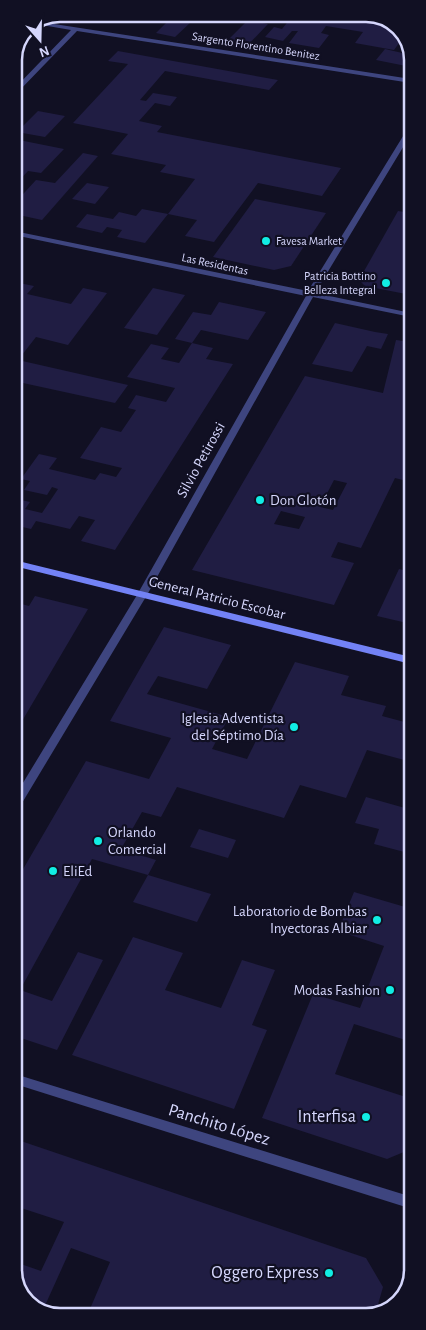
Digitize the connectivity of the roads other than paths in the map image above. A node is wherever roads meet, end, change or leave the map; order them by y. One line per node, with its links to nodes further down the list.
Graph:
1 (47, 25): 2 (street, Sargento Florentino Benitez)
2 (76, 30): 3 (street, Sargento Florentino Benitez); 4 (street)
3 (404, 80)
4 (22, 85)
5 (404, 140): 7 (street, Silvio Petirossi)
6 (22, 235): 7 (street, Las Residentas)
7 (310, 295): 8 (street, Las Residentas); 10 (street, Silvio Petirossi)
8 (404, 313)
9 (22, 565): 10 (street, General Patricio Escobar)
10 (142, 595): 11 (street, General Patricio Escobar); 12 (street, Silvio Petirossi)
11 (404, 659)
12 (22, 793)
13 (22, 1081): 14 (street, Panchito López)
14 (404, 1201)

